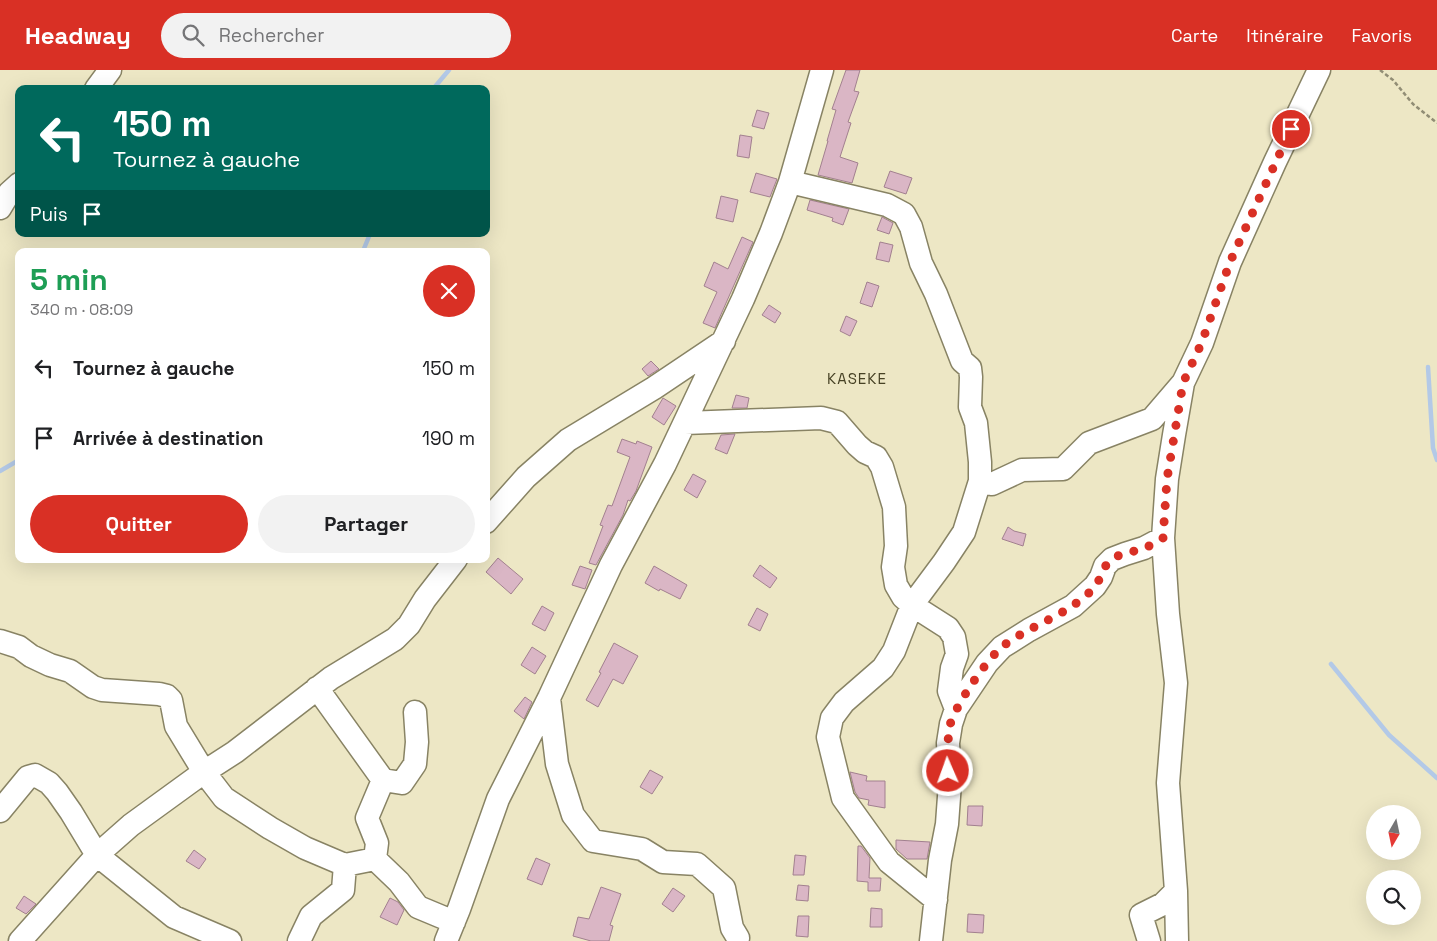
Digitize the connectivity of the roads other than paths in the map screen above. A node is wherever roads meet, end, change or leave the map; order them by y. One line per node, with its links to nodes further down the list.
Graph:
1 (110, 70): 4 (street)
2 (822, 70): 5 (street)
3 (1319, 70): 9 (street)
4 (99, 85)
5 (790, 182): 8 (street); 11 (street)
6 (15, 188): 7 (street)
7 (0, 208)
8 (724, 341): 10 (street); 12 (street)
9 (1183, 383): 11 (street); 13 (street)
10 (685, 423): 15 (street); 18 (street)
11 (980, 481): 15 (street)
12 (490, 518)
13 (1163, 538): 19 (street); 27 (street)
14 (453, 563): 17 (street)
15 (912, 605): 19 (street); 28 (street)
16 (0, 641): 21 (street)
17 (317, 688): 21 (street); 22 (street)
18 (549, 698): 29 (street); 30 (street)
19 (956, 709): 28 (street)
20 (415, 712): 22 (street)
21 (204, 772): 24 (street); 26 (street)
22 (384, 780): 25 (street)
23 (0, 811): 24 (street)
24 (97, 855): 31 (street); 32 (street)
25 (374, 859): 26 (street); 29 (street)
26 (345, 865): 33 (street)
27 (1176, 891): 35 (street); 36 (street)
28 (936, 900): 34 (street)
29 (450, 932)
30 (738, 938)
31 (20, 941)
32 (230, 941)
33 (299, 941)
34 (930, 941)
35 (1149, 941)
36 (1177, 941)

